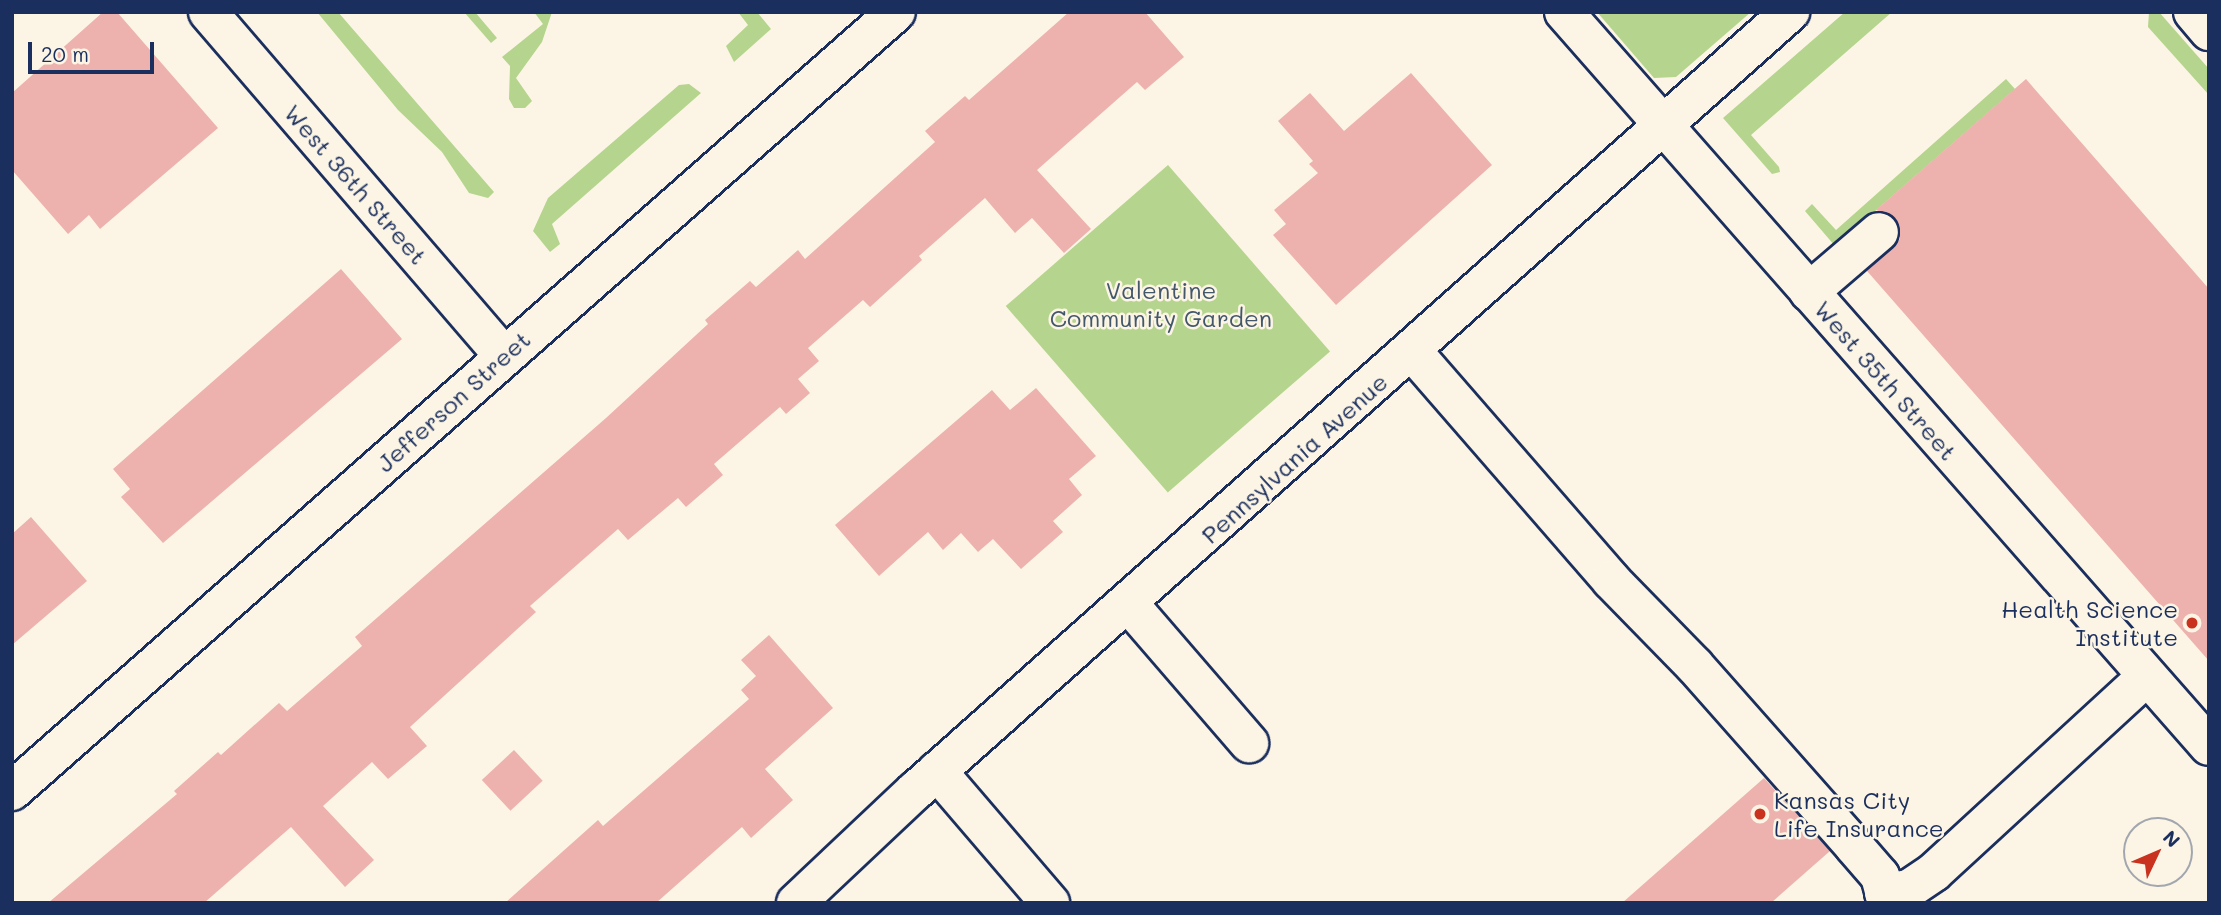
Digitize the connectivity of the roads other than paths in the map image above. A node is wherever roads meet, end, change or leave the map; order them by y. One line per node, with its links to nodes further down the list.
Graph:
1 (208, 12): 11 (street, West 36th Street)
2 (896, 12): 11 (street, Jefferson Street)
3 (1564, 12): 7 (street, West 35th Street)
4 (1790, 12): 7 (street, Pennsylvania Avenue)
5 (2193, 12): 6 (street)
6 (2209, 30)
7 (1661, 123): 9 (street, West 35th Street); 10 (street, Pennsylvania Avenue)
8 (1879, 232): 9 (street)
9 (1809, 292): 13 (street, West 35th Street)
10 (1413, 352): 12 (street, Pennsylvania Avenue); 18 (street)
11 (504, 356): 17 (street, Jefferson Street)
12 (1129, 604): 14 (street); 16 (street, Pennsylvania Avenue)
13 (2147, 676): 15 (street, West 35th Street); 18 (street)
14 (1249, 743)
15 (2209, 746)
16 (937, 771): 19 (street, Pennsylvania Avenue); 20 (street)
17 (12, 792)
18 (1885, 898)
19 (796, 903)
20 (1050, 903)

